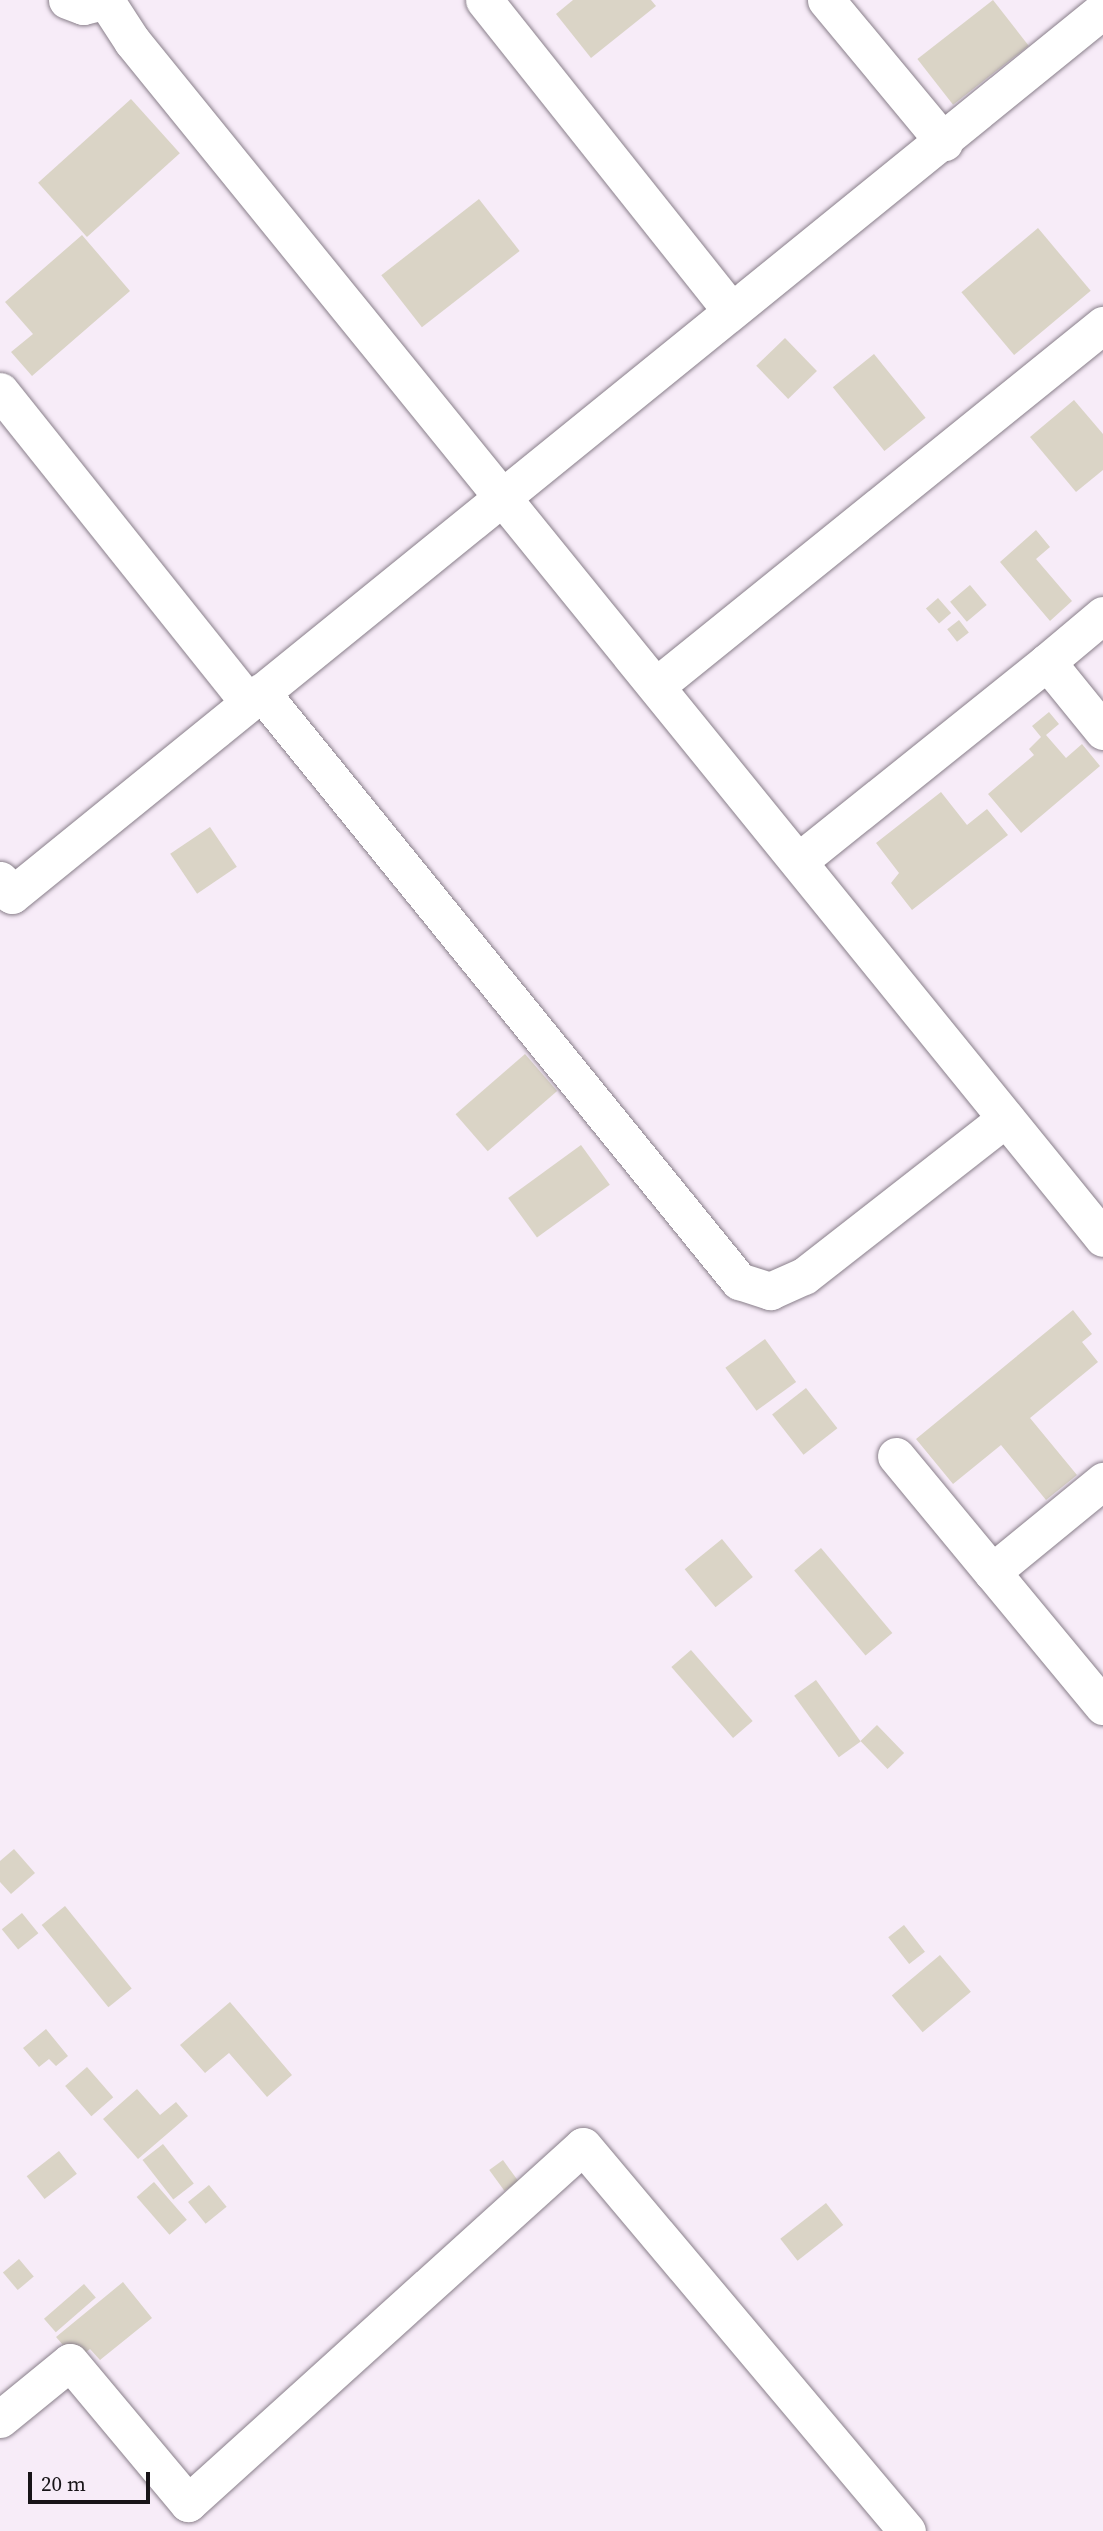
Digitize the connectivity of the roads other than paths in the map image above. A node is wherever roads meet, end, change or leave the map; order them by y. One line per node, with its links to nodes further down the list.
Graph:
1 (67, 0): 4 (street)
2 (484, 0): 7 (street)
3 (826, 0): 6 (street)
4 (107, 1): 10 (street)
5 (1103, 10): 6 (street)
6 (944, 142): 7 (street)
7 (730, 309): 10 (street)
8 (1103, 325): 13 (street)
9 (0, 391): 14 (street)
10 (503, 497): 13 (street); 14 (street)
11 (1103, 615): 12 (street)
12 (1046, 662): 15 (street); 16 (street)
13 (656, 686): 16 (street)
14 (254, 697): 17 (street); 18 (street)
15 (1103, 731)
16 (800, 860): 18 (street)
17 (4, 893)
18 (1006, 1118): 19 (street)
19 (1103, 1238)
20 (896, 1456): 22 (street)
21 (1103, 1481): 22 (street)
22 (992, 1572): 23 (street)
23 (1103, 1706)
24 (0, 2419): 25 (street)
25 (907, 2531)

